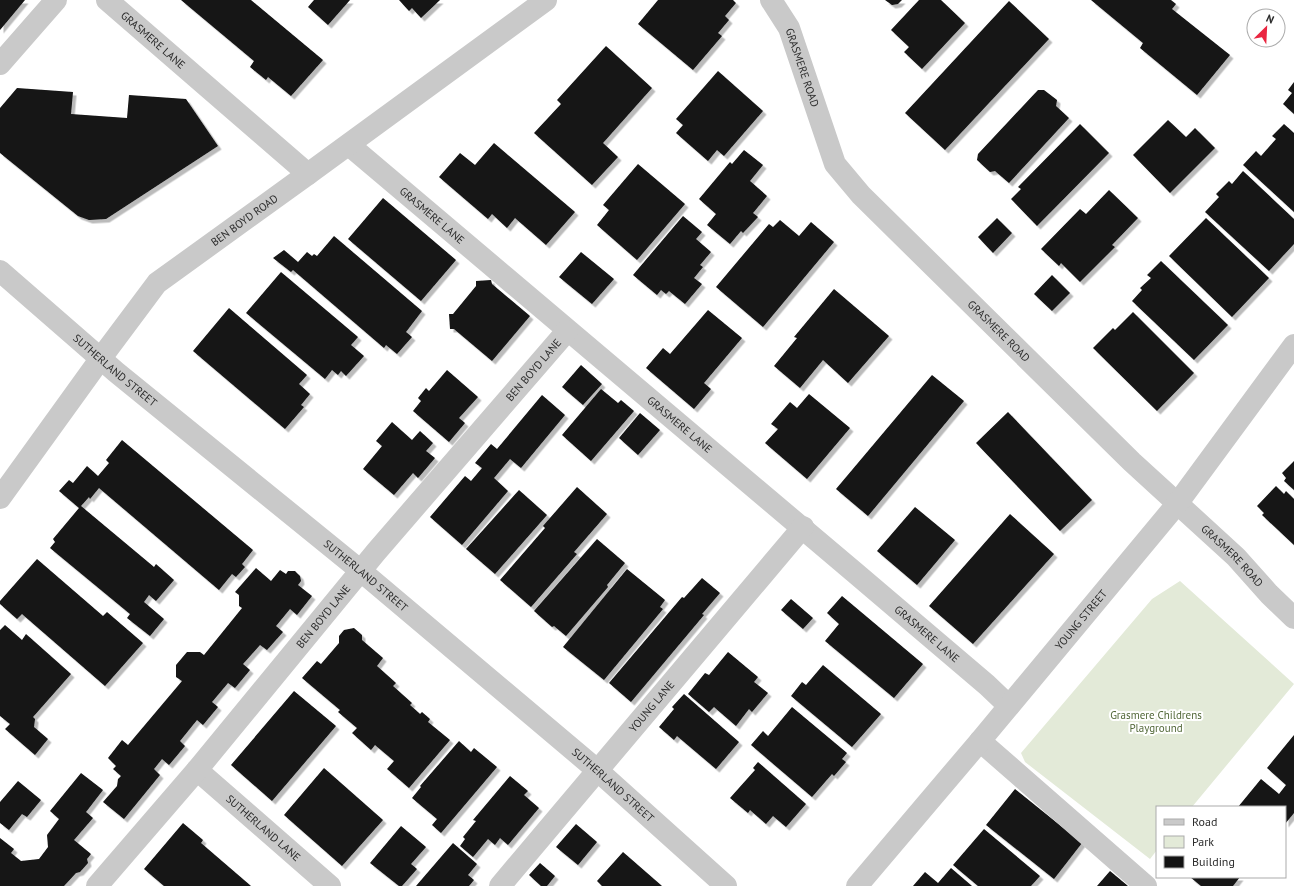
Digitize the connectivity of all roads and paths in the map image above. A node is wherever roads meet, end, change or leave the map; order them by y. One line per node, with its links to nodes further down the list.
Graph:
1 (56, 0): 5 (street)
2 (107, 0): 7 (street, GRASMERE LANE)
3 (546, 0): 6 (street, BEN BOYD ROAD)
4 (771, 0): 13 (street, GRASMERE ROAD)
5 (0, 64)
6 (349, 145): 7 (street, BEN BOYD ROAD); 9 (street, GRASMERE LANE)
7 (308, 174): 11 (street, BEN BOYD ROAD)
8 (0, 271): 11 (street, SUTHERLAND STREET)
9 (567, 331): 14 (street, GRASMERE LANE); 15 (street, BEN BOYD LANE)
10 (1294, 345): 13 (street, YOUNG STREET)
11 (100, 358): 12 (street, BEN BOYD ROAD); 15 (street, SUTHERLAND STREET)
12 (0, 498)
13 (1177, 504): 16 (street, GRASMERE ROAD); 17 (street, YOUNG STREET)
14 (803, 527): 17 (street, GRASMERE LANE); 20 (street, YOUNG LANE)
15 (361, 570): 19 (street, BEN BOYD LANE); 20 (street, SUTHERLAND STREET)
16 (1294, 618)
17 (1009, 706): 18 (street, YOUNG STREET)
18 (980, 741): 25 (street, YOUNG STREET); 26 (street)
19 (197, 770): 21 (street, BEN BOYD LANE); 22 (street, SUTHERLAND LANE)
20 (597, 770): 23 (street, YOUNG LANE); 24 (street, SUTHERLAND STREET)
21 (97, 886)
22 (330, 886)
23 (500, 886)
24 (726, 886)
25 (857, 886)
26 (1146, 886)

